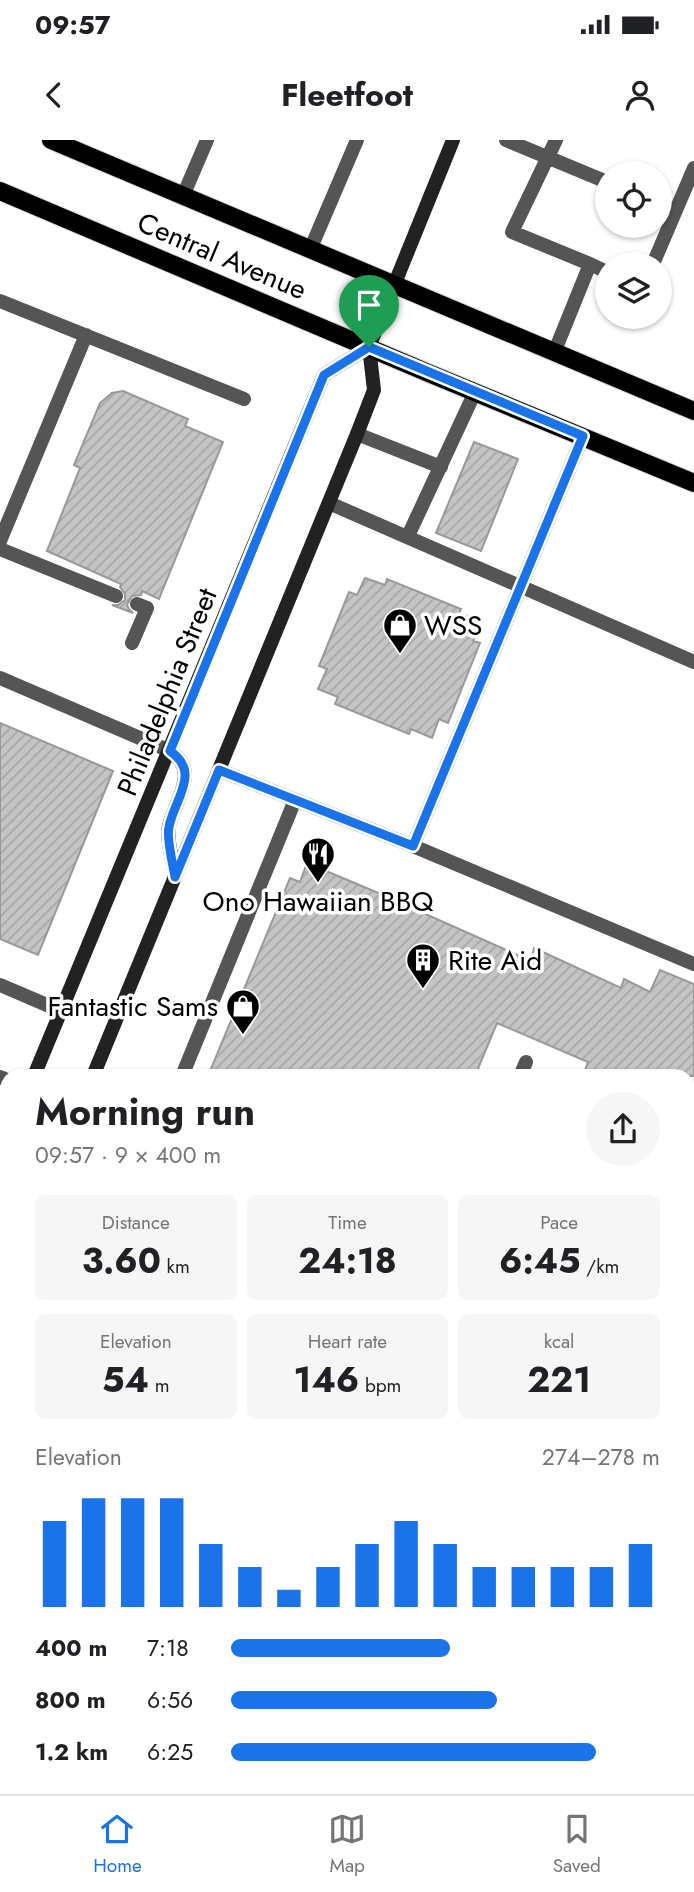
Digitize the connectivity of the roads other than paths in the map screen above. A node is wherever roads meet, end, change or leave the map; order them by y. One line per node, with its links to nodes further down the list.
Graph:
1 (51, 140): 11 (main road, Central Avenue)
2 (207, 140): 11 (street)
3 (357, 140): 14 (street)
4 (453, 140): 18 (main road)
5 (506, 140): 7 (street)
6 (556, 140): 7 (street)
7 (548, 158): 9 (street); 16 (street)
8 (694, 168): 13 (street)
9 (595, 178)
10 (0, 191): 21 (main road, Central Avenue)
11 (183, 196): 14 (main road, Central Avenue)
12 (672, 210): 13 (street)
13 (675, 211): 15 (street)
14 (310, 250): 18 (main road, Central Avenue)
15 (658, 252)
16 (590, 264): 17 (street); 22 (street)
17 (595, 266)
18 (394, 286): 21 (main road); 22 (main road, Central Avenue)
19 (0, 301): 20 (street)
20 (86, 335): 24 (street); 32 (street)
21 (369, 347): 23 (main road, Central Avenue); 26 (main road); 40 (main road, Philadelphia Street)
22 (554, 352): 25 (main road, Central Avenue)
23 (475, 392): 27 (main road, Central Avenue); 28 (street)
24 (244, 399)
25 (694, 411)
26 (357, 434): 28 (street); 30 (main road)
27 (583, 436): 29 (main road, Central Avenue); 34 (street)
28 (441, 467): 31 (street)
29 (694, 483)
30 (329, 503): 31 (street); 41 (main road)
31 (408, 536): 34 (street)
32 (0, 541)
33 (0, 549): 35 (street)
34 (521, 586): 38 (street); 43 (street)
35 (116, 596)
36 (137, 604): 37 (street)
37 (132, 643)
38 (694, 662)
39 (0, 678): 40 (street)
40 (170, 751): 44 (main road); 47 (main road, Philadelphia Street)
41 (219, 770): 42 (street); 44 (main road)
42 (295, 800): 43 (street); 51 (street)
43 (413, 846): 45 (street)
44 (175, 877): 50 (main road)
45 (694, 964)
46 (0, 985): 47 (street)
47 (61, 1011): 49 (main road, Philadelphia Street)
48 (526, 1062): 52 (street)
49 (37, 1069)
50 (96, 1069)
51 (185, 1069)
52 (523, 1069)

